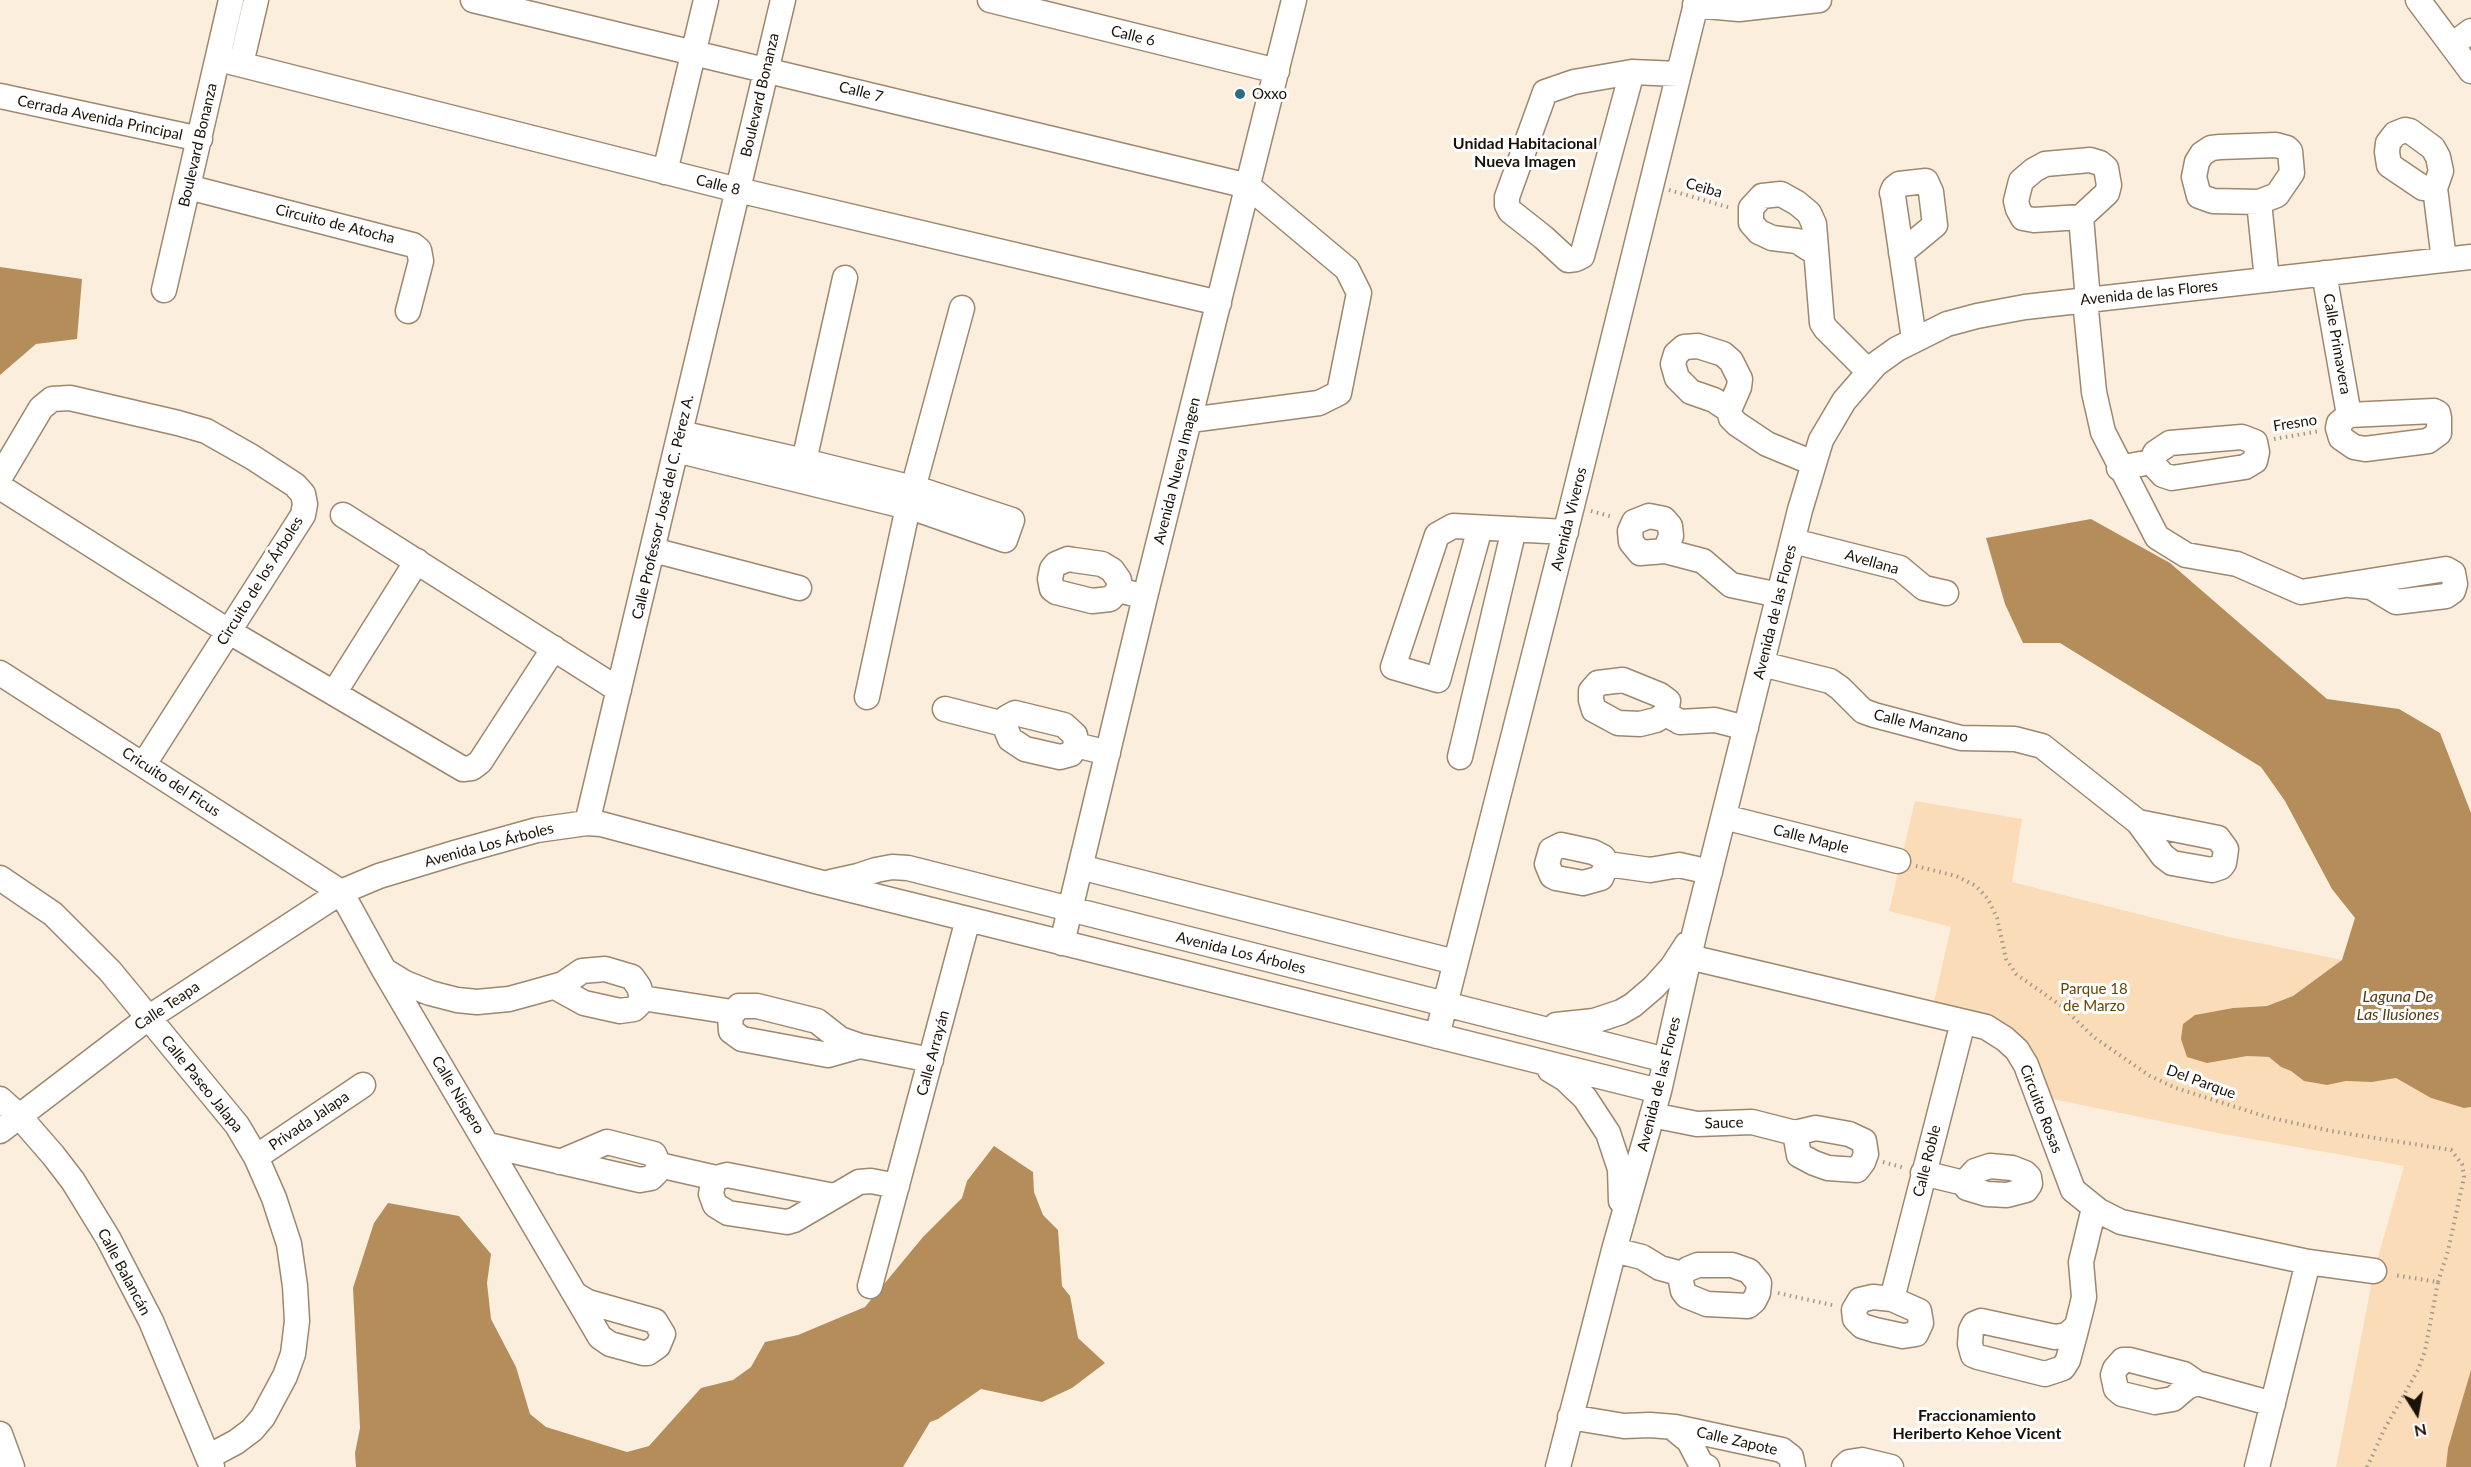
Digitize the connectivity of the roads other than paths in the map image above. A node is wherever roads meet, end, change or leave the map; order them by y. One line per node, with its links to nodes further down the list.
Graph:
1 (231, 0): 14 (street, Boulevard Bonanza)
2 (256, 0): 14 (street, Boulevard Bonanza)
3 (473, 0): 13 (street, Calle 7)
4 (706, 0): 13 (street)
5 (783, 0): 15 (street, Boulevard Bonanza)
6 (990, 0): 16 (street, Calle 6)
7 (1294, 0): 16 (street, Avenida Nueva Imagen)
8 (1819, 0): 10 (street)
9 (2418, 0): 12 (street)
10 (1696, 2): 19 (street, Avenida Viveros)
11 (2471, 31): 12 (street)
12 (2452, 45): 17 (street)
13 (694, 52): 15 (street, Calle 7); 22 (street)
14 (230, 62): 21 (street, Boulevard Bonanza); 22 (street, Calle 8)
15 (767, 69): 23 (street, Calle 7); 26 (street, Boulevard Bonanza)
16 (1277, 71): 23 (street, Avenida Nueva Imagen)
17 (2471, 71)
18 (1632, 72): 18 (street); 19 (street)
19 (1678, 74): 58 (street, Avenida Viveros)
20 (0, 96): 21 (street, Cerrada Avenida Principal)
21 (200, 139): 24 (street, Boulevard Bonanza)
22 (665, 172): 26 (street, Calle 8)
23 (1248, 186): 38 (street, Avenida Nueva Imagen); 44 (street)
24 (188, 187): 36 (street, Boulevard Bonanza); 40 (street, Circuito de Atocha)
25 (2435, 188): 32 (street)
26 (738, 190): 38 (street, Calle 8); 46 (street, Calle Professor José del C. Pérez A.)
27 (2259, 201): 35 (street)
28 (2081, 217): 37 (street)
29 (1816, 253): 29 (street); 42 (street)
30 (1901, 253): 41 (street)
31 (2471, 257): 32 (street, Avenida de las Flores)
32 (2444, 260): 33 (street, Avenida de las Flores)
33 (2324, 273): 35 (street, Avenida de las Flores); 45 (street, Calle Primavera)
34 (845, 278): 50 (street)
35 (2267, 280): 37 (street, Avenida de las Flores)
36 (164, 290)
37 (2086, 300): 41 (street, Avenida de las Flores); 49 (street)
38 (1219, 303): 44 (street, Avenida Nueva Imagen)
39 (962, 308): 53 (street)
40 (408, 311)
41 (1914, 339): 42 (street, Avenida de las Flores)
42 (1869, 372): 48 (street, Avenida de las Flores)
43 (1729, 410): 48 (street)
44 (1190, 420): 67 (street, Avenida Nueva Imagen)
45 (2344, 422)
46 (678, 442): 50 (street); 60 (street, Calle Professor José del C. Pérez A.)
47 (2151, 462): 47 (street); 49 (street)
48 (1813, 463): 59 (street, Avenida de las Flores)
49 (2119, 468): 62 (street)
50 (812, 469): 53 (street)
51 (0, 477): 68 (street, Circuito de los Árboles)
52 (0, 487): 68 (street)
53 (910, 498): 74 (street)
54 (343, 515): 61 (street)
55 (1634, 522): 66 (street)
56 (1480, 528): 56 (street); 57 (street)
57 (1514, 529): 58 (street); 81 (street)
58 (1566, 532): 97 (street, Avenida Viveros)
59 (1793, 540): 65 (street, Avellana); 66 (street, Avenida de las Flores)
60 (653, 550): 63 (street); 72 (street, Calle Professor José del C. Pérez A.)
61 (417, 561): 69 (street); 73 (street)
62 (2350, 585)
63 (799, 588)
64 (1119, 590): 67 (street)
65 (1946, 593)
66 (1779, 595): 70 (street, Avenida de las Flores)
67 (1145, 597): 80 (street, Avenida Nueva Imagen)
68 (228, 631): 73 (street); 82 (street, Circuito de los Árboles)
69 (554, 648): 72 (street); 73 (street)
70 (1762, 664): 78 (street, Avenida de las Flores); 84 (street, Calle Manzano)
71 (0, 673): 82 (street, Cricuito del Ficus)
72 (619, 690): 85 (street, Calle Professor José del C. Pérez A.)
73 (334, 693)
74 (867, 697)
75 (945, 709): 77 (street)
76 (1666, 714): 78 (street)
77 (1004, 724): 79 (street); 79 (street)
78 (1746, 728): 83 (street, Avenida de las Flores)
79 (1076, 745): 80 (street)
80 (1108, 753): 88 (street, Avenida Nueva Imagen)
81 (1460, 757)
82 (144, 764): 92 (street, Cricuito del Ficus)
83 (1724, 817): 86 (street, Calle Maple); 89 (street, Avenida de las Flores)
84 (2138, 822)
85 (587, 824): 91 (street, Avenida Los Árboles); 92 (street, Avenida Los Árboles)
86 (1898, 861)
87 (1607, 864): 89 (street)
88 (1080, 867): 93 (street, Avenida Nueva Imagen); 97 (street)
89 (1710, 872): 96 (street, Avenida de las Flores)
90 (0, 878): 105 (street, Calle Paseo Jalapa)
91 (815, 882): 93 (street, Avenida Los Árboles); 94 (street, Avenida Los Árboles)
92 (341, 892): 98 (street, Calle Níspero); 105 (street, Calle Teapa)
93 (1069, 910): 95 (street, Avenida Nueva Imagen); 99 (street, Avenida Los Árboles)
94 (968, 919): 95 (street, Avenida Los Árboles); 111 (street, Calle Arrayán)
95 (1062, 943): 103 (street, Avenida Los Árboles)
96 (1691, 946): 106 (street); 107 (street, Circuito Rosas); 112 (street, Avenida de las Flores)
97 (1455, 962): 102 (street, Avenida Viveros)
98 (384, 970): 100 (street); 120 (street, Calle Níspero)
99 (1344, 979): 102 (street, Avenida Los Árboles); 103 (street)
100 (555, 987): 101 (street); 101 (street)
101 (642, 998): 104 (street)
102 (1444, 1004): 106 (street, Avenida Los Árboles); 108 (street, Avenida Viveros)
103 (1336, 1011): 108 (street, Avenida Los Árboles)
104 (732, 1012): 109 (street); 109 (street)
105 (148, 1018): 117 (street, Calle Teapa); 121 (street, Calle Paseo Jalapa)
106 (1502, 1018): 112 (street, Avenida Los Árboles)
107 (1963, 1022): 122 (street, Calle Roble); 125 (street, Circuito Rosas)
108 (1437, 1036): 110 (street, Avenida Los Árboles)
109 (860, 1046): 111 (street)
110 (1529, 1059): 114 (street, Avenida Los Árboles); 128 (street)
111 (931, 1060): 124 (street, Calle Arrayán)
112 (1666, 1060): 114 (street, Avenida de las Flores)
113 (363, 1085): 121 (street, Privada Jalapa)
114 (1659, 1091): 116 (street, Avenida de las Flores)
115 (0, 1099): 117 (street, Calle Balancán)
116 (1652, 1115): 119 (street, Sauce); 128 (street, Avenida de las Flores)
117 (19, 1116): 118 (street, Calle Teapa); 141 (street, Calle Balancán)
118 (0, 1131)
119 (1795, 1133): 119 (street, Sauce)
120 (488, 1145): 123 (street); 133 (street, Calle Níspero)
121 (256, 1157): 141 (street, Calle Paseo Jalapa)
122 (1923, 1173): 125 (street); 134 (street, Calle Roble)
123 (717, 1178): 126 (street); 126 (street)
124 (897, 1186): 126 (street); 132 (street, Calle Arrayán)
125 (2073, 1190): 127 (street, Circuito Rosas)
126 (834, 1196)
127 (2094, 1208): 129 (street, Circuito Rosas); 135 (street)
128 (1615, 1246): 131 (street); 138 (street, Avenida de las Flores)
129 (2308, 1262): 130 (street, Circuito Rosas); 137 (street)
130 (2374, 1271)
131 (1680, 1276): 131 (street)
132 (870, 1286)
133 (578, 1296)
134 (1892, 1299): 134 (street)
135 (2077, 1326)
136 (2198, 1383): 137 (street)
137 (2272, 1404): 148 (street)
138 (1570, 1417): 139 (street, Calle Zapote); 143 (street, Avenida de las Flores)
139 (1670, 1426): 144 (street, Calle Zapote); 145 (street, Calle Zapote)
140 (0, 1434): 142 (street)
141 (210, 1462)
142 (12, 1467)
143 (1558, 1467)
144 (1707, 1467)
145 (1793, 1467)
146 (1844, 1467): 147 (street)
147 (1890, 1467)
148 (2257, 1467)

